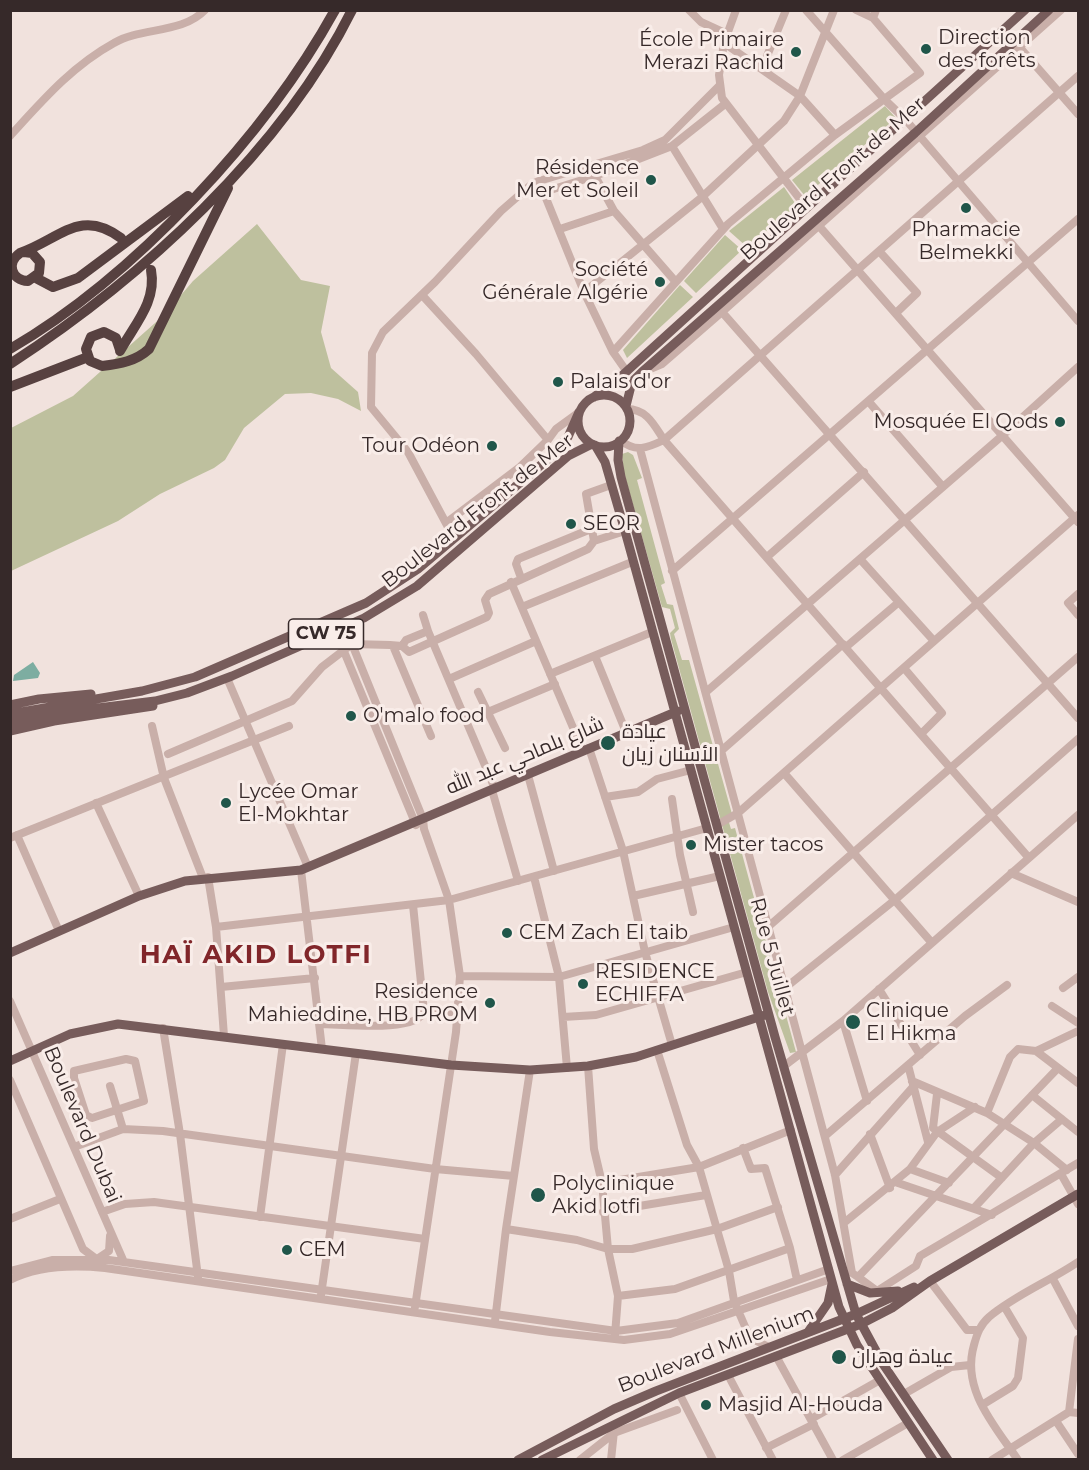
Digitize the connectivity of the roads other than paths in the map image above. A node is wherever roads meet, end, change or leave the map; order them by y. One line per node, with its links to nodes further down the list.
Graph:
1 (205, 10): 29 (street)
2 (335, 10): 33 (highway)
3 (352, 10): 32 (highway)
4 (689, 10): 14 (street)
5 (736, 10): 14 (street)
6 (786, 10): 18 (street)
7 (806, 10): 15 (street)
8 (834, 10): 15 (street)
9 (856, 10): 13 (street)
10 (1025, 10): 26 (main road, Boulevard Front de Mer)
11 (1049, 10): 28 (main road, Boulevard Front de Mer)
12 (1061, 10): 17 (street)
13 (874, 14): 23 (street)
14 (727, 34): 16 (street)
15 (826, 35): 22 (street); 23 (street)
16 (724, 43): 18 (street); 20 (street)
17 (1021, 49): 21 (street); 28 (street)
18 (762, 68): 22 (street)
19 (1078, 76): 21 (street)
20 (720, 85): 24 (street); 36 (street)
21 (1060, 93): 25 (street); 37 (street)
22 (800, 96): 27 (street); 31 (street)
23 (885, 100): 26 (street); 27 (street)
24 (725, 104): 30 (street); 31 (street)
25 (1078, 114)
26 (905, 119): 28 (street); 40 (main road, Boulevard Front de Mer)
27 (835, 135): 35 (street)
28 (917, 135): 37 (street); 43 (street); 77 (main road, Boulevard Front de Mer)
29 (10, 136)
30 (672, 146): 34 (street); 39 (street)
31 (758, 146): 35 (street); 39 (street)
32 (238, 171): 73 (highway); 74 (highway)
33 (216, 174): 56 (highway); 66 (highway)
34 (595, 176): 38 (street); 41 (street)
35 (782, 178): 40 (street); 45 (street)
36 (539, 182): 38 (street); 60 (street)
37 (958, 182): 49 (street); 52 (street)
38 (544, 192): 44 (street)
39 (702, 197): 45 (street); 48 (street)
40 (806, 207): 76 (main road, Boulevard Front de Mer)
41 (614, 211): 44 (street); 48 (street)
42 (1078, 219): 52 (street)
43 (819, 226): 54 (street); 61 (street)
44 (560, 229): 59 (street)
45 (723, 229): 58 (street)
46 (58, 234): 47 (highway); 50 (highway); 51 (highway)
47 (122, 238)
48 (643, 244): 58 (street); 59 (street)
49 (879, 250): 54 (street); 62 (street)
50 (24, 252): 51 (highway); 53 (highway)
51 (40, 262): 56 (highway)
52 (1029, 263): 63 (street); 68 (street)
53 (11, 267): 57 (highway)
54 (858, 269): 62 (street); 71 (street)
55 (151, 270): 64 (highway)
56 (36, 278): 57 (highway)
57 (14, 281)
58 (675, 282): 69 (street)
59 (584, 292): 69 (street)
60 (422, 295): 86 (street); 96 (street)
61 (722, 312): 71 (street); 77 (street)
62 (896, 313): 68 (street)
63 (1078, 319)
64 (135, 326): 65 (highway); 67 (highway)
65 (108, 333): 67 (highway); 70 (highway)
66 (10, 349)
67 (120, 350): 73 (highway)
68 (929, 351): 80 (street); 84 (street)
69 (613, 352): 76 (street)
70 (88, 357): 73 (highway); 78 (highway)
71 (760, 357): 83 (street); 85 (street)
72 (1078, 361): 75 (street)
73 (115, 362)
74 (10, 364)
75 (1075, 369): 84 (street)
76 (627, 372): 79 (main road, Boulevard Front de Mer)
77 (642, 372): 81 (main road, Boulevard Front de Mer)
78 (10, 387)
79 (594, 397): 81 (main road); 82 (main road)
80 (868, 402): 83 (street); 92 (street)
81 (626, 408): 85 (street); 87 (main road)
82 (579, 412): 86 (street); 88 (main road); 99 (main road, CW 75)
83 (831, 435): 90 (street); 95 (street)
84 (1003, 435): 92 (street); 94 (street)
85 (664, 440): 89 (street); 95 (street)
86 (548, 441): 96 (street)
87 (620, 441): 88 (main road); 89 (street); 139 (main road, Rue 5 Juillet)
88 (594, 444): 91 (main road, Rue 5 Juillet); 114 (main road, Boulevard Front de Mer / CW 75)
89 (640, 449): 104 (street)
90 (864, 472): 93 (street); 101 (street)
91 (611, 485): 97 (street); 98 (main road, Rue 5 Juillet)
92 (943, 487): 93 (street)
93 (906, 519): 102 (street); 109 (street)
94 (1077, 519): 109 (street)
95 (735, 520): 101 (street); 104 (street)
96 (446, 524): 99 (street)
97 (591, 529): 100 (street); 105 (street)
98 (625, 531): 100 (street); 103 (main road, Rue 5 Juillet)
99 (460, 533): 134 (main road, CW 75)
100 (594, 541): 105 (street)
101 (767, 557): 110 (street)
102 (860, 558): 108 (street); 110 (street)
103 (633, 562): 111 (street); 116 (main road, Rue 5 Juillet)
104 (672, 571): 136 (street)
105 (521, 578): 106 (street)
106 (511, 582): 111 (street); 118 (street)
107 (1078, 594): 113 (street)
108 (899, 602): 120 (street); 123 (street)
109 (978, 603): 120 (street); 131 (street)
110 (808, 604): 123 (street); 136 (street)
111 (522, 608): 119 (street)
112 (423, 615): 115 (street)
113 (1078, 615)
114 (351, 623): 117 (main road, Boulevard Front de Mer / CW 75); 121 (street)
115 (428, 631): 118 (street); 122 (street)
116 (652, 632): 125 (street); 141 (main road, Rue 5 Juillet)
117 (327, 634): 124 (street); 129 (main road, Boulevard Front de Mer / CW 75)
118 (433, 640): 122 (street); 130 (street)
119 (536, 641): 128 (street); 130 (street)
120 (934, 641): 127 (street)
121 (352, 644): 122 (street); 124 (street); 170 (street)
122 (397, 646): 151 (street)
123 (844, 646): 133 (street); 156 (street)
124 (343, 648): 144 (street); 170 (street)
125 (595, 656): 128 (street); 149 (street)
126 (1078, 657): 131 (street)
127 (904, 668): 133 (street); 150 (street)
128 (550, 674): 132 (street)
129 (227, 678): 137 (main road, Boulevard Front de Mer / CW 75); 144 (street)
130 (449, 679): 163 (street)
131 (1048, 683): 143 (street); 158 (street)
132 (555, 684): 140 (street); 155 (street)
133 (881, 688): 150 (street); 160 (street)
134 (142, 691): 138 (main road); 142 (main road, CW 75)
135 (478, 692): 140 (street)
136 (706, 692): 156 (street)
137 (187, 693): 145 (main road, Boulevard Front de Mer / CW 75); 148 (main road)
138 (10, 705)
139 (684, 708): 141 (main road, شارع بلماحي عبد الله); 171 (main road, Rue 5 Juillet)
140 (488, 712): 154 (street)
141 (674, 712): 149 (main road, شارع بلماحي عبد الله); 159 (main road, Rue 5 Juillet)
142 (10, 714)
143 (1078, 718)
144 (244, 721): 153 (street); 157 (street)
145 (10, 722)
146 (152, 726): 162 (street)
147 (289, 726): 153 (street)
148 (10, 731)
149 (626, 732): 155 (main road, شارع بلماحي عبد الله)
150 (921, 734): 158 (street)
151 (431, 736)
152 (1078, 739): 168 (street)
153 (254, 741): 162 (street); 178 (street)
154 (505, 748)
155 (586, 749): 161 (main road, شارع بلماحي عبد الله); 164 (street)
156 (721, 751): 167 (street)
157 (168, 754)
158 (951, 768): 168 (street); 176 (street)
159 (691, 770): 164 (street); 172 (main road, Rue 5 Juillet)
160 (784, 773): 167 (street); 176 (street)
161 (528, 775): 163 (main road, شارع بلماحي عبد الله); 179 (street)
162 (164, 778): 166 (street); 182 (street)
163 (494, 790): 170 (main road, شارع بلماحي عبد الله); 184 (street)
164 (605, 797): 175 (street)
165 (672, 799): 173 (street)
166 (96, 803): 174 (street); 186 (street)
167 (738, 813): 171 (street); 194 (street)
168 (992, 815): 177 (street); 188 (street)
169 (1078, 815): 177 (street)
170 (420, 824): 178 (main road, شارع بلماحي عبد الله); 189 (street)
171 (717, 825): 216 (main road, Rue 5 Juillet)
172 (707, 828): 173 (street); 181 (main road, Rue 5 Juillet)
173 (679, 835): 175 (street); 185 (street)
174 (14, 837): 197 (street)
175 (623, 851): 179 (street); 187 (street)
176 (854, 854): 188 (street); 194 (street)
177 (1029, 858): 180 (street)
178 (305, 869): 182 (main road, شارع بلماحي عبد الله); 193 (street)
179 (554, 871): 183 (street)
180 (1011, 873): 190 (street); 198 (street)
181 (720, 876): 185 (street); 196 (main road, Rue 5 Juillet)
182 (206, 877): 186 (main road, شارع بلماحي عبد الله); 195 (street)
183 (534, 877): 184 (street); 203 (street)
184 (518, 881): 189 (street)
185 (686, 883): 187 (street); 192 (street)
186 (139, 896): 197 (main road, شارع بلماحي عبد الله)
187 (633, 896): 199 (street)
188 (896, 899): 198 (street); 208 (street)
189 (449, 900): 191 (street); 202 (street)
190 (1078, 902)
191 (413, 905): 193 (street); 214 (street)
192 (693, 912)
193 (308, 917): 195 (street); 205 (street)
194 (769, 926): 208 (street)
195 (216, 927): 207 (street)
196 (734, 927): 199 (street); 201 (main road, Rue 5 Juillet)
197 (59, 931): 200 (main road, شارع بلماحي عبد الله)
198 (932, 943): 210 (street)
199 (645, 952): 203 (street); 211 (street)
200 (10, 953)
201 (747, 972): 211 (street); 218 (main road, Rue 5 Juillet)
202 (460, 976): 203 (street); 215 (street)
203 (560, 977): 217 (street)
204 (1078, 977): 209 (street)
205 (315, 978): 207 (street); 221 (street)
206 (1007, 986): 233 (street)
207 (221, 987): 224 (street)
208 (785, 988): 232 (street)
209 (1064, 988)
210 (879, 990): 219 (street); 233 (street)
211 (659, 998): 217 (street); 226 (street)
212 (10, 1001): 229 (street, Boulevard Dubai)
213 (1052, 1006): 220 (street)
214 (424, 1012): 215 (street); 221 (street)
215 (459, 1012): 235 (street)
216 (769, 1012): 218 (main road); 238 (main road, Rue 5 Juillet)
217 (563, 1017): 239 (street)
218 (759, 1018): 226 (main road); 255 (main road, Rue 5 Juillet)
219 (843, 1022): 232 (street); 248 (street)
220 (1078, 1023)
221 (320, 1024): 227 (street)
222 (164, 1028): 224 (main road); 229 (main road); 258 (street)
223 (1078, 1031): 230 (street)
224 (224, 1035): 225 (main road)
225 (284, 1044): 227 (main road); 263 (street)
226 (672, 1045): 228 (main road)
227 (322, 1048): 231 (main road)
228 (657, 1050): 237 (main road); 269 (street)
229 (32, 1051): 234 (main road); 264 (street, Boulevard Dubai)
230 (1036, 1051): 240 (street); 251 (street)
231 (356, 1053): 235 (main road); 266 (street)
232 (803, 1054): 238 (street); 260 (street)
233 (920, 1055): 236 (street)
234 (10, 1060)
235 (451, 1065): 241 (main road); 270 (street)
236 (908, 1065): 244 (street); 248 (street)
237 (588, 1066): 239 (main road); 276 (street)
238 (784, 1066): 309 (main road, Rue 5 Juillet)
239 (567, 1068): 241 (main road)
240 (1058, 1068): 243 (street); 247 (street)
241 (530, 1070): 274 (street)
242 (10, 1080): 282 (street)
243 (1078, 1083)
244 (913, 1084): 246 (street); 259 (street); 261 (street)
245 (110, 1086): 250 (street)
246 (937, 1094): 249 (street); 256 (street)
247 (1032, 1095): 252 (street); 253 (street)
248 (867, 1101): 260 (street)
249 (975, 1107): 251 (street); 256 (street)
250 (117, 1111): 250 (street); 254 (street)
251 (987, 1113): 253 (street)
252 (1062, 1119): 257 (street); 262 (street)
253 (1004, 1125): 262 (street); 267 (street)
254 (123, 1129): 258 (street); 264 (street)
255 (791, 1130): 265 (street); 308 (main road, Rue 5 Juillet)
256 (937, 1132): 261 (street); 267 (street)
257 (1078, 1132)
258 (180, 1134): 263 (street); 283 (street)
259 (870, 1134): 273 (street); 278 (street)
260 (825, 1136): 273 (street)
261 (928, 1142): 271 (street)
262 (1034, 1143): 272 (street); 275 (street)
263 (269, 1146): 266 (street); 289 (street)
264 (74, 1147): 286 (street, Boulevard Dubai)
265 (743, 1148): 269 (street); 284 (street)
266 (342, 1156): 270 (street); 293 (street)
267 (972, 1158): 275 (street); 277 (street)
268 (1078, 1163): 272 (street)
269 (699, 1167): 276 (street); 279 (street)
270 (435, 1169): 274 (street); 296 (street)
271 (910, 1169): 277 (street); 278 (street)
272 (1064, 1172): 281 (street); 288 (street)
273 (835, 1175): 291 (street)
274 (514, 1176): 294 (street)
275 (1002, 1178): 285 (street)
276 (602, 1183): 287 (street)
277 (949, 1183): 280 (street)
278 (892, 1185): 280 (street); 291 (street)
279 (706, 1195): 287 (street); 295 (street)
280 (936, 1196): 285 (street); 309 (street)
281 (1077, 1198): 312 (main road, Boulevard Millenium)
282 (60, 1199): 290 (street); 298 (street)
283 (189, 1207): 286 (street); 289 (street); 307 (street)
284 (777, 1207): 295 (street); 297 (street)
285 (974, 1208): 288 (street)
286 (102, 1212): 292 (street, Boulevard Dubai)
287 (603, 1212): 299 (street)
288 (992, 1215): 309 (street)
289 (260, 1217): 293 (street)
290 (10, 1219)
291 (845, 1222): 309 (street)
292 (107, 1223): 300 (street); 302 (street, Boulevard Dubai)
293 (331, 1226): 296 (street); 314 (street)
294 (506, 1229): 299 (street); 322 (street)
295 (717, 1229): 299 (street); 305 (street)
296 (425, 1239): 318 (street)
297 (790, 1248): 305 (street); 311 (street)
298 (83, 1249): 300 (street); 301 (street)
299 (608, 1249): 315 (street)
300 (97, 1259): 301 (street); 302 (street); 304 (street)
301 (83, 1262): 304 (street); 306 (street)
302 (124, 1262): 307 (street)
303 (1078, 1262): 310 (street)
304 (107, 1268): 307 (street)
305 (729, 1271): 315 (street); 316 (street)
306 (11, 1274)
307 (198, 1277): 314 (street)
308 (831, 1277): 311 (street); 319 (street); 321 (main road, Rue 5 Juillet); 327 (main road)
309 (850, 1278): 313 (main road); 320 (main road, Rue 5 Juillet)
310 (1053, 1279): 317 (street); 324 (street)
311 (797, 1280): 316 (street)
312 (930, 1281): 313 (main road, Boulevard Millenium); 323 (main road, Boulevard Millenium); 326 (street)
313 (906, 1290): 320 (main road, Boulevard Millenium)
314 (321, 1295): 318 (street)
315 (618, 1296): 328 (street)
316 (734, 1301): 319 (street); 328 (street)
317 (1004, 1306): 326 (street); 339 (street)
318 (415, 1309): 322 (street)
319 (739, 1311): 328 (street); 330 (street)
320 (856, 1314): 321 (main road, Boulevard Millenium); 323 (main road, Rue 5 Juillet)
321 (845, 1319): 325 (main road, Rue 5 Juillet); 327 (main road, Boulevard Millenium)
322 (495, 1320): 328 (street)
323 (861, 1324): 325 (main road, Boulevard Millenium); 337 (main road, Rue 5 Juillet)
324 (1078, 1326)
325 (849, 1328): 331 (main road, Boulevard Millenium); 335 (main road, Rue 5 Juillet)
326 (978, 1330): 332 (street)
327 (808, 1332): 330 (main road, Boulevard Millenium)
328 (615, 1335)
329 (1078, 1339): 333 (street)
330 (769, 1347): 351 (main road, Boulevard Millenium)
331 (776, 1356): 334 (main road, Boulevard Millenium); 344 (street)
332 (970, 1365): 337 (street); 339 (street)
333 (1076, 1371): 341 (street)
334 (728, 1375): 336 (main road, Boulevard Millenium); 348 (street)
335 (880, 1380): 344 (street); 346 (main road, Rue 5 Juillet)
336 (679, 1393): 338 (main road, Boulevard Millenium); 343 (street)
337 (904, 1394): 360 (main road, Rue 5 Juillet)
338 (663, 1400): 340 (street); 347 (main road, Boulevard Millenium)
339 (981, 1405): 349 (street)
340 (677, 1410): 343 (street); 347 (street)
341 (1069, 1412): 342 (street); 345 (street)
342 (1078, 1413)
343 (690, 1415): 355 (street)
344 (812, 1421): 348 (street); 357 (street)
345 (1056, 1421): 349 (street); 350 (street)
346 (908, 1424): 358 (street); 359 (main road, Rue 5 Juillet)
347 (615, 1429): 352 (main road, Boulevard Millenium); 353 (street); 354 (street)
348 (766, 1448): 356 (street)
349 (1010, 1449): 361 (street); 362 (street)
350 (1078, 1454)
351 (518, 1460)
352 (542, 1460)
353 (580, 1460)
354 (611, 1460)
355 (713, 1460)
356 (773, 1460)
357 (833, 1460)
358 (843, 1460)
359 (933, 1460)
360 (948, 1460)
361 (992, 1460)
362 (1018, 1460)

